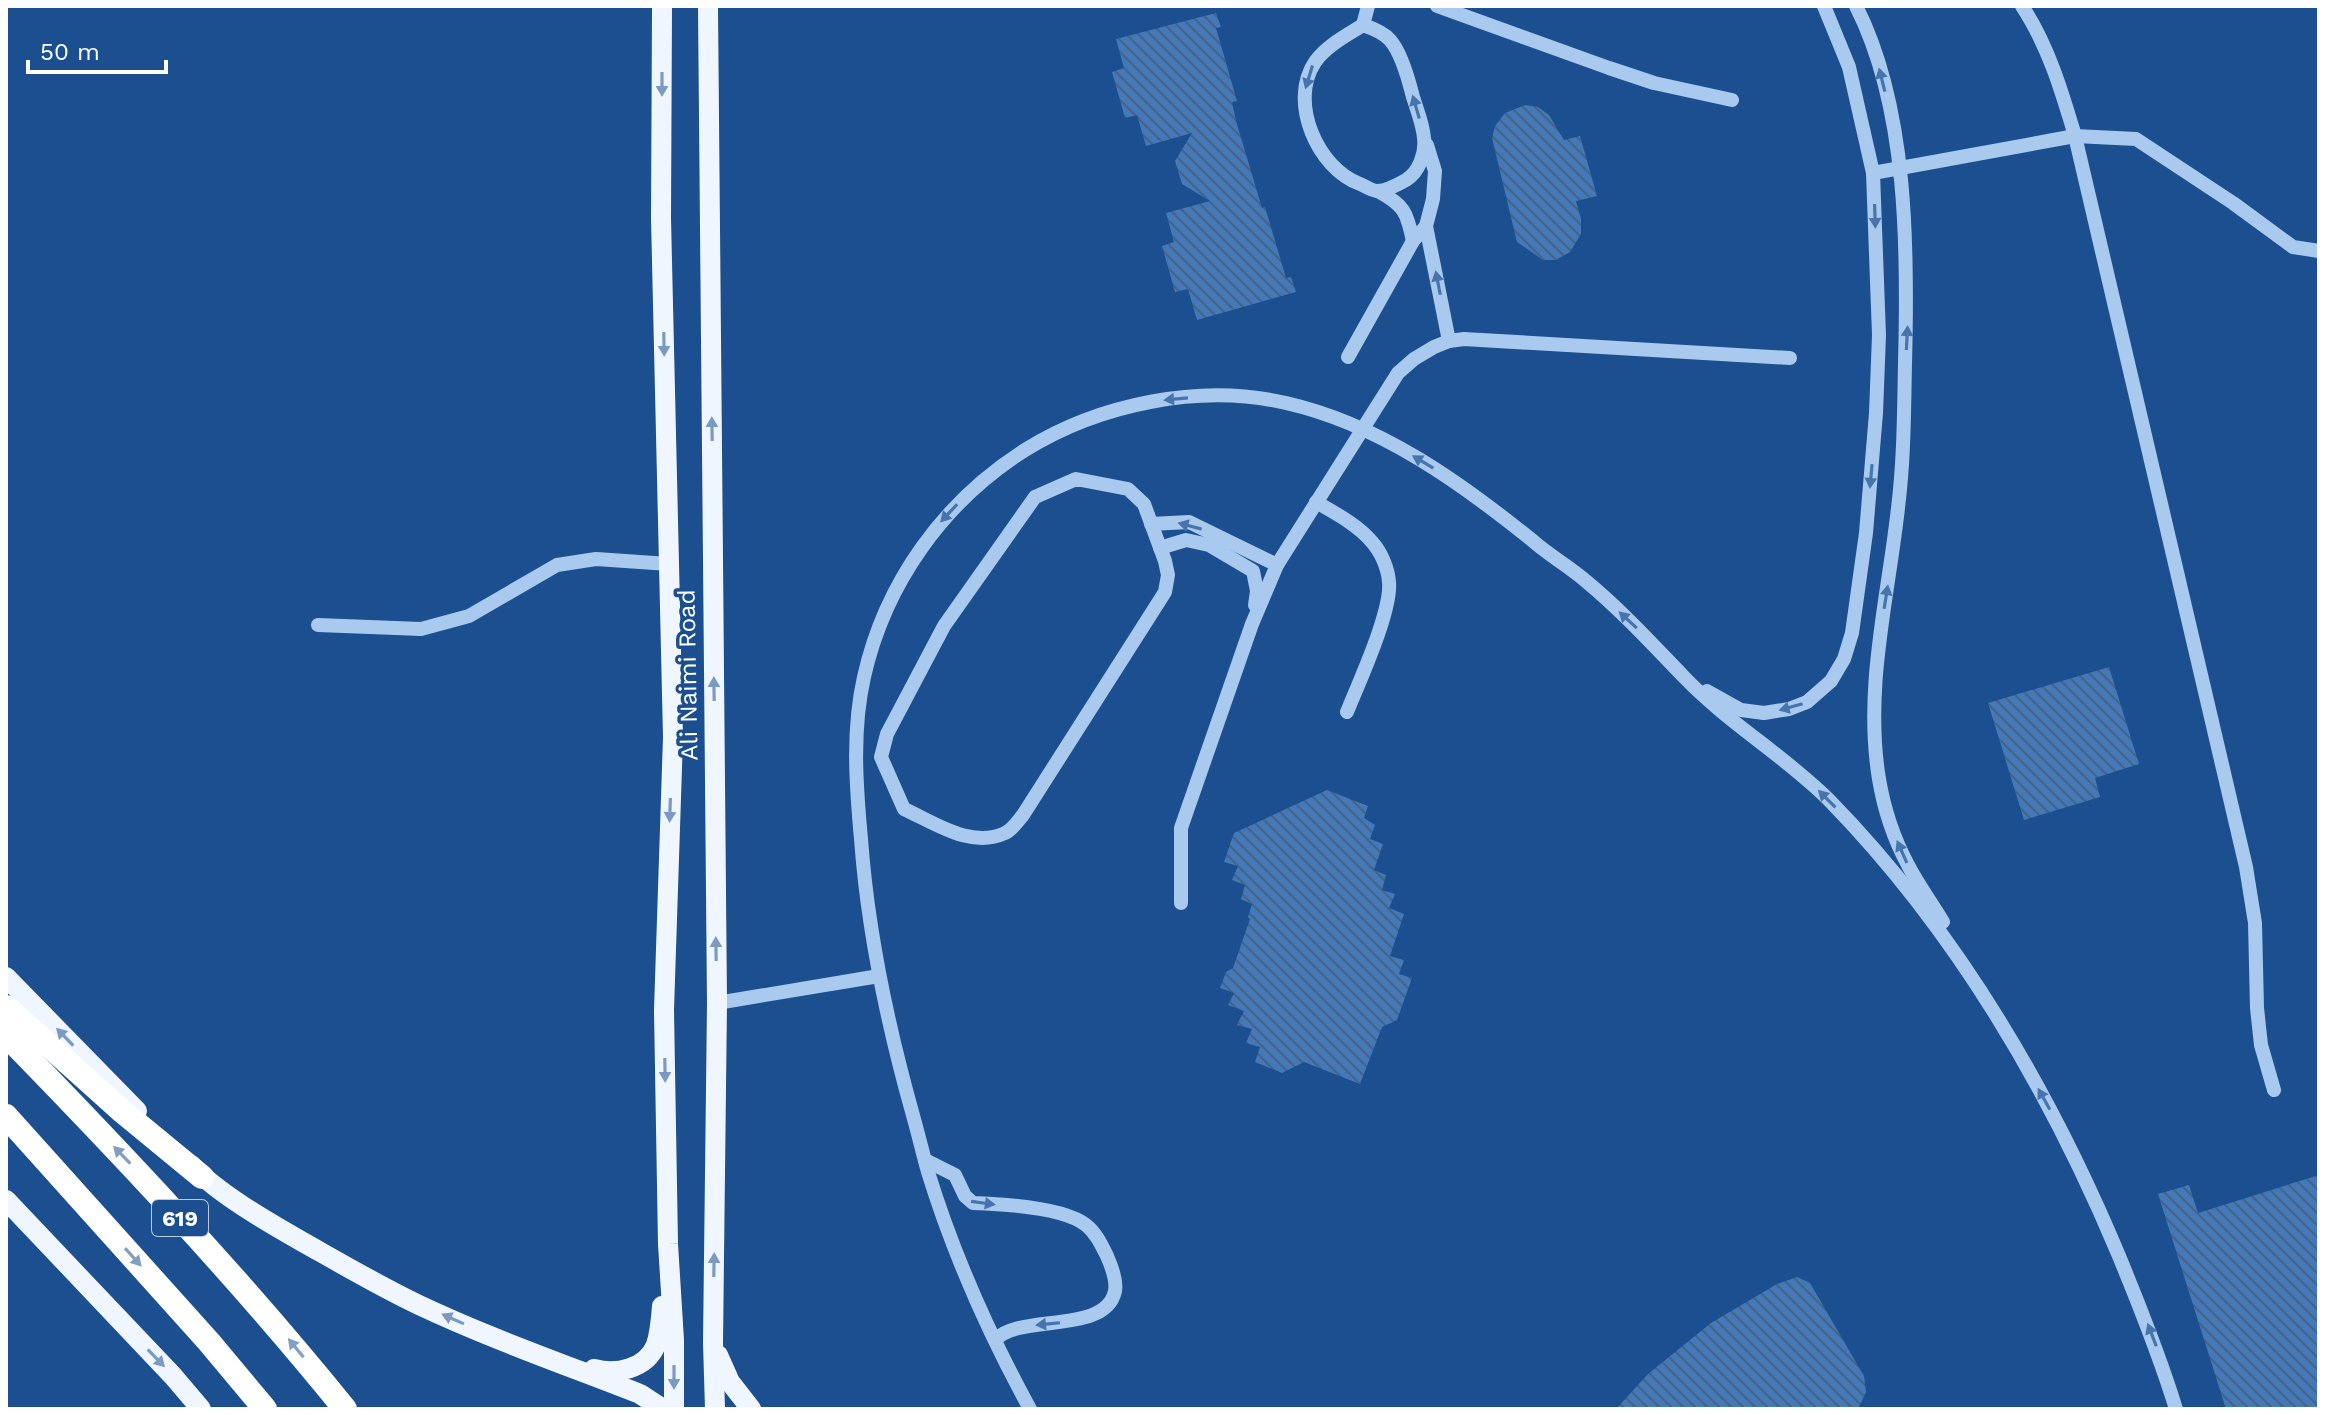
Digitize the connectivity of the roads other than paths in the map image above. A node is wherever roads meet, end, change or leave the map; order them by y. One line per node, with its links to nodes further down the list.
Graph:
1 (662, 6): 25 (main road, Ali Naimi Road, one-way to 25)
2 (708, 6): 35 (main road, Ali Naimi Road, one-way to 2)
3 (1368, 6): 8 (street)
4 (1437, 6): 9 (street)
5 (1824, 6): 13 (street)
6 (1856, 6): 12 (street, one-way to 6)
7 (2022, 6): 10 (street)
8 (1363, 25): 11 (street, one-way to 8); 14 (street, one-way to 14)
9 (1732, 100)
10 (2075, 136): 12 (street); 17 (street); 38 (street)
11 (1425, 139): 14 (street); 15 (street)
12 (1901, 169): 13 (street); 32 (street, one-way to 12)
13 (1873, 173): 29 (street, one-way to 29)
14 (1378, 191): 16 (street)
15 (1426, 226): 16 (street); 18 (street, one-way to 15)
16 (1413, 241): 19 (street)
17 (2319, 251)
18 (1449, 341): 20 (street); 21 (street)
19 (1348, 357)
20 (1790, 358)
21 (1362, 429): 22 (street); 29 (street, one-way to 21); 33 (street, one-way to 33)
22 (1316, 502): 26 (street); 30 (street)
23 (1151, 524): 24 (street); 24 (street); 26 (street, one-way to 23)
24 (1160, 548): 27 (street)
25 (669, 564): 28 (street); 43 (main road, Ali Naimi Road, one-way to 43)
26 (1277, 565): 27 (street)
27 (1252, 624): 31 (street)
28 (318, 625)
29 (1683, 676): 32 (street, one-way to 29)
30 (1347, 712)
31 (1181, 903)
32 (1950, 946): 57 (street, one-way to 32)
33 (879, 976): 35 (street); 40 (street)
34 (6, 977): 41 (main road, one-way to 34)
35 (717, 1003): 46 (main road, Ali Naimi Road, one-way to 35)
36 (6, 1007): 41 (highway)
37 (6, 1035): 51 (highway, 619, one-way to 37)
38 (2274, 1090)
39 (6, 1116): 45 (highway, 619, one-way to 45)
40 (925, 1160): 44 (street); 44 (street, one-way to 44)
41 (202, 1177): 47 (main road, one-way to 41)
42 (6, 1200): 48 (main road, one-way to 48)
43 (668, 1244): 47 (main road); 53 (main road, one-way to 53)
44 (995, 1340): 56 (street)
45 (209, 1342): 49 (highway); 50 (highway, 619)
46 (713, 1343): 54 (main road, Ali Naimi Road); 55 (main road)
47 (525, 1349): 52 (main road)
48 (201, 1409)
49 (251, 1409)
50 (265, 1409)
51 (345, 1409)
52 (663, 1409)
53 (674, 1409)
54 (715, 1409)
55 (751, 1409)
56 (1030, 1409)
57 (2176, 1409)

